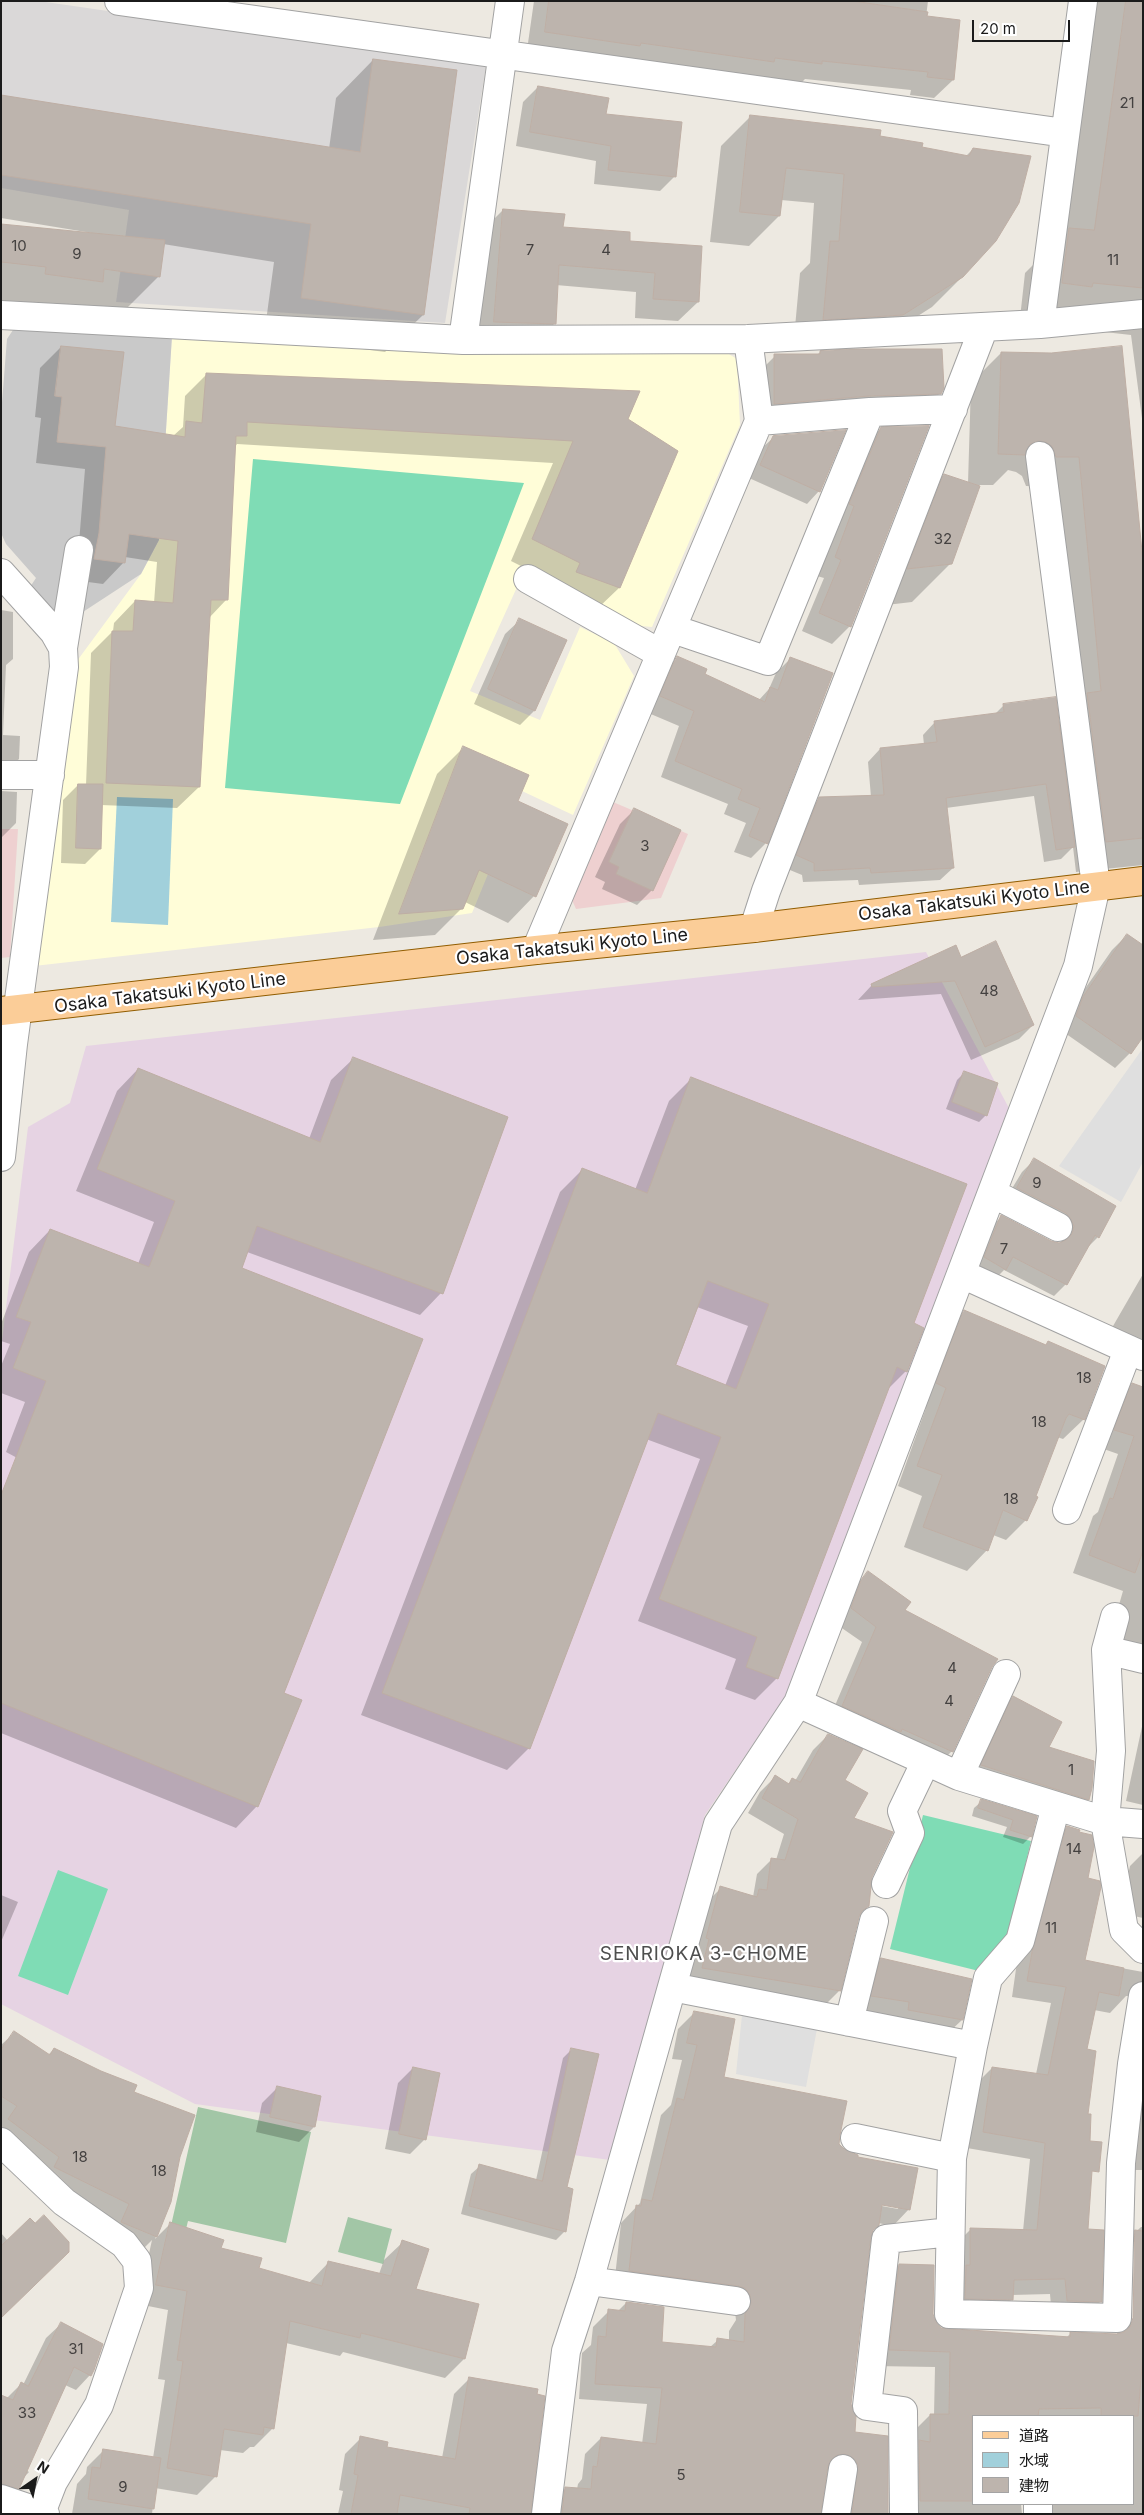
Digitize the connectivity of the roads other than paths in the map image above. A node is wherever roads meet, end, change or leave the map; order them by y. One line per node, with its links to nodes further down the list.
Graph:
1 (119, 1): 4 (street)
2 (510, 1): 4 (street)
3 (1083, 1): 5 (street)
4 (502, 55): 5 (street); 11 (street)
5 (1065, 133): 8 (street)
6 (1143, 314): 8 (street)
7 (1, 315): 11 (street)
8 (1040, 324): 9 (street)
9 (984, 327): 10 (street); 12 (street)
10 (748, 339): 11 (street); 14 (street)
11 (463, 340)
12 (953, 408): 13 (street); 26 (street)
13 (870, 412): 14 (street); 19 (street)
14 (759, 421): 19 (street)
15 (1040, 456): 25 (street)
16 (79, 550): 20 (street)
17 (528, 579): 21 (street)
18 (6, 583): 20 (street)
19 (673, 629): 21 (street)
20 (63, 648): 23 (street)
21 (661, 654): 27 (street)
22 (1, 775): 23 (street)
23 (50, 775): 28 (street)
24 (1143, 881): 25 (main road, Osaka Takatsuki Kyoto Line)
25 (1096, 886): 26 (main road, Osaka Takatsuki Kyoto Line); 30 (street)
26 (754, 928): 27 (main road, Osaka Takatsuki Kyoto Line)
27 (536, 950): 28 (main road, Osaka Takatsuki Kyoto Line)
28 (10, 1010): 29 (street)
29 (1, 1157)
30 (992, 1193): 31 (street); 32 (street)
31 (1058, 1227)
32 (962, 1274): 33 (street); 39 (street)
33 (1135, 1353): 34 (street)
34 (1067, 1510)
35 (1115, 1617): 36 (street)
36 (1106, 1650): 37 (street); 43 (street)
37 (1143, 1659)
38 (1006, 1674): 41 (street)
39 (798, 1703): 40 (street); 48 (street)
40 (926, 1761): 41 (street); 45 (street)
41 (959, 1776): 42 (street)
42 (1056, 1806): 43 (street); 51 (street)
43 (1104, 1821): 44 (street); 47 (street)
44 (1143, 1824)
45 (886, 1884)
46 (874, 1921): 50 (street)
47 (1143, 1949)
48 (672, 1987): 50 (street); 56 (street)
49 (1143, 1996): 55 (street)
50 (849, 2022): 51 (street)
51 (972, 2046): 54 (street)
52 (855, 2138): 54 (street)
53 (1, 2142): 60 (street)
54 (952, 2158): 55 (street)
55 (950, 2232): 63 (street)
56 (589, 2281): 57 (street); 61 (street)
57 (736, 2301)
58 (843, 2469): 62 (street)
59 (1, 2499): 60 (street)
60 (43, 2513)
61 (546, 2514)
62 (836, 2514)
63 (904, 2514)

